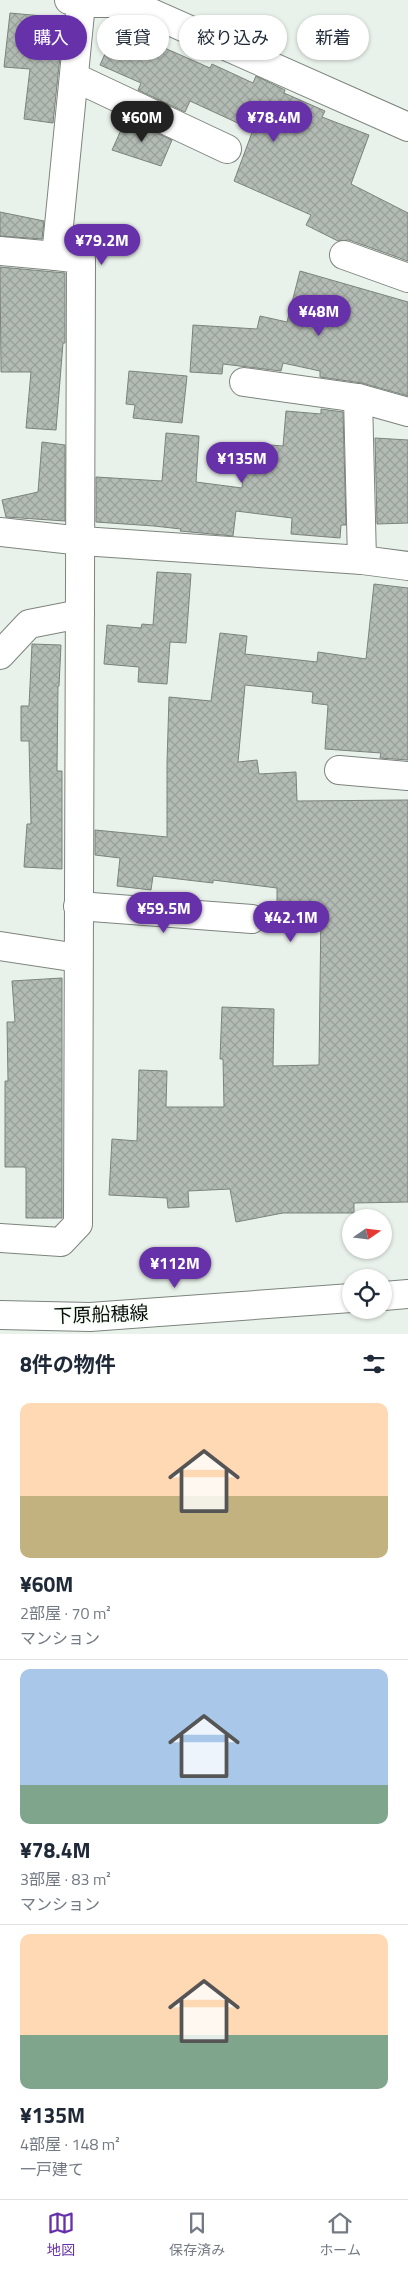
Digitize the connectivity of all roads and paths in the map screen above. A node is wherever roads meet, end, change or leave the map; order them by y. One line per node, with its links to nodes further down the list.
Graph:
1 (130, 1): 2 (street); 4 (street)
2 (75, 2): 3 (street)
3 (74, 77): 5 (street); 8 (street)
4 (408, 127)
5 (226, 149)
6 (0, 251): 8 (street)
7 (344, 255): 9 (street)
8 (56, 256): 14 (street)
9 (408, 278)
10 (244, 382): 11 (street)
11 (358, 398): 12 (street); 15 (street)
12 (408, 412)
13 (0, 532): 14 (street)
14 (82, 541): 15 (street); 17 (street)
15 (362, 560): 16 (street)
16 (408, 566)
17 (80, 614): 18 (street); 21 (street)
18 (0, 655)
19 (339, 770): 20 (street)
20 (408, 776)
21 (78, 906): 22 (street); 24 (street)
22 (252, 920)
23 (0, 946): 24 (street)
24 (78, 958): 25 (street)
25 (0, 1238)
26 (408, 1294): 27 (street)
27 (392, 1295)
28 (342, 1299): 29 (street, 下原船穂線)
29 (0, 1315)

